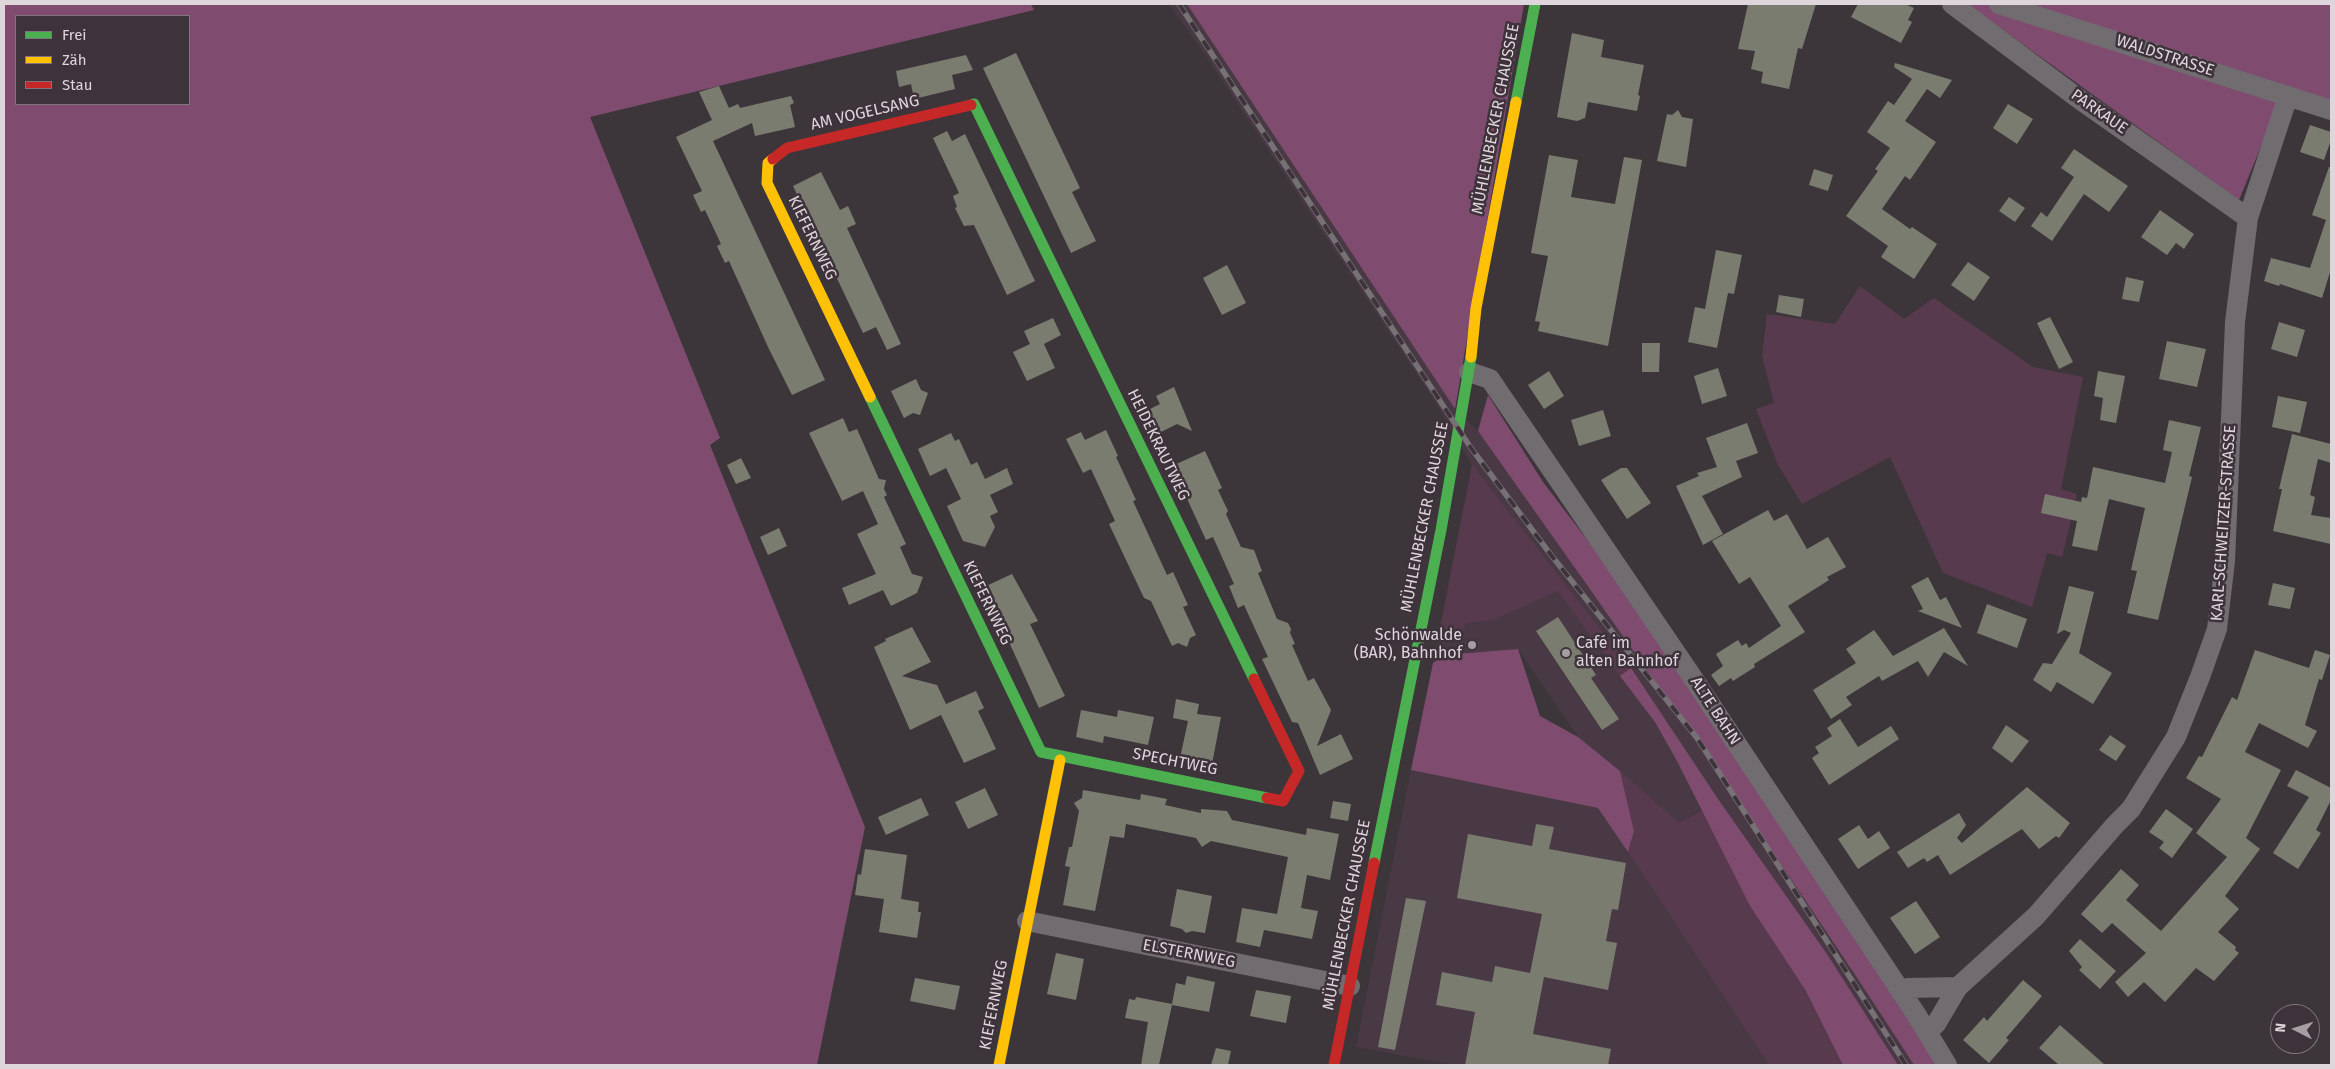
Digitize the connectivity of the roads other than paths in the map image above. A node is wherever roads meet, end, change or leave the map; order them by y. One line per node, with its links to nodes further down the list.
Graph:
1 (1535, 4): 9 (street, MÜHLENBECKER CHAUSSEE)
2 (1952, 4): 8 (street, PARKAUE)
3 (1999, 4): 4 (street, WALDSTRASSE)
4 (2288, 96): 6 (street, WALDSTRASSE); 8 (street, KARL-SCHWEITZER-STRASSE)
5 (974, 104): 7 (street, AM VOGELSANG); 11 (street, HEIDEKRAUTWEG)
6 (2331, 110)
7 (768, 163): 10 (street, KIEFERNWEG)
8 (2248, 218): 14 (street, KARL-SCHWEITZER-STRASSE)
9 (1469, 372): 13 (street, MÜHLENBECKER CHAUSSEE); 15 (street, ALTE BAHN)
10 (1061, 756): 11 (street, SPECHTWEG); 12 (street, KIEFERNWEG)
11 (1283, 801)
12 (1027, 921): 13 (street, ELSTERNWEG); 17 (street, KIEFERNWEG)
13 (1350, 986): 18 (street, MÜHLENBECKER CHAUSSEE)
14 (1958, 988): 15 (street); 16 (street, KARL-SCHWEITZER-STRASSE)
15 (1901, 991): 16 (street, ALTE BAHN)
16 (1926, 1031): 19 (street, ALTE BAHN)
17 (999, 1065)
18 (1334, 1065)
19 (1947, 1065)

